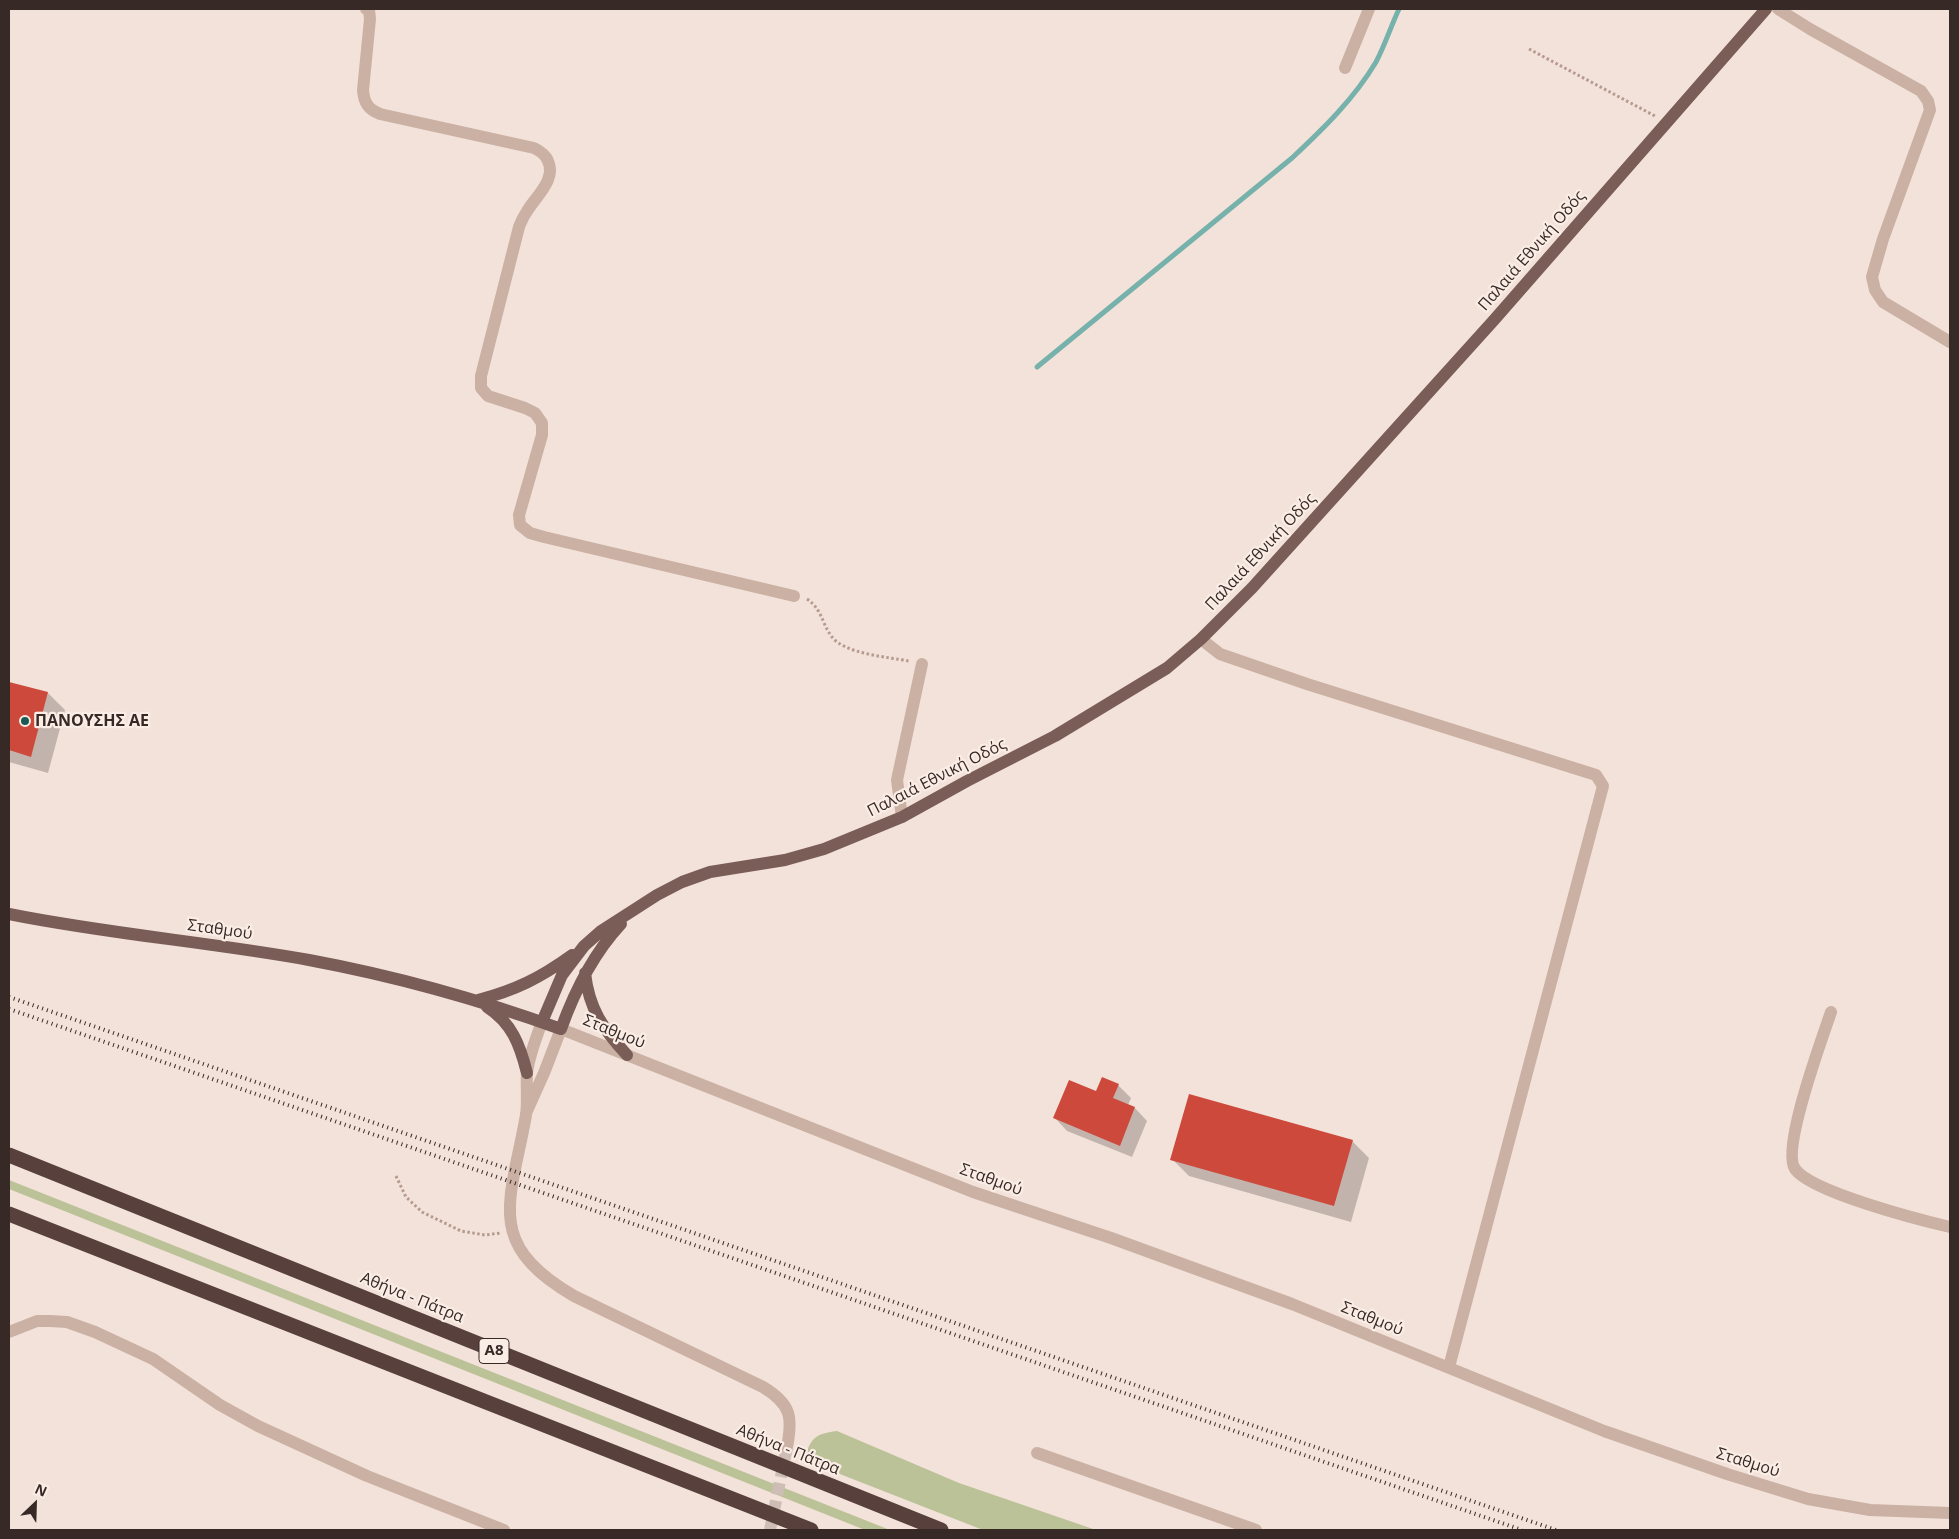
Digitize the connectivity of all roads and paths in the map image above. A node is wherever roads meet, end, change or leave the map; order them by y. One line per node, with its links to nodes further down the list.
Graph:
1 (366, 9): 9 (street)
2 (1369, 9): 6 (street)
3 (1766, 9): 7 (main road, Παλαιά Εθνική Οδός)
4 (1778, 9): 8 (street)
5 (1530, 49): 7 (path)
6 (1345, 68)
7 (1667, 122): 10 (main road, Παλαιά Εθνική Οδός)
8 (1950, 342)
9 (794, 596): 11 (path)
10 (1201, 639): 12 (main road, Παλαιά Εθνική Οδός); 30 (street)
11 (922, 664): 12 (street)
12 (902, 817): 13 (main road, Παλαιά Εθνική Οδός)
13 (633, 911): 15 (main road, Παλαιά Εθνική Οδός); 16 (main road, Παλαιά Εθνική Οδός)
14 (9, 914): 17 (main road, Σταθμού)
15 (584, 946): 17 (main road); 19 (main road, Παλαιά Εθνική Οδός)
16 (585, 973): 20 (main road, Παλαιά Εθνική Οδός); 21 (main road)
17 (477, 1000): 19 (main road, Σταθμού); 22 (main road)
18 (1831, 1012): 27 (street)
19 (542, 1022): 20 (main road, Σταθμού); 22 (street)
20 (561, 1029): 21 (street, Σταθμού); 23 (street)
21 (627, 1055): 30 (street, Σταθμού)
22 (527, 1073): 23 (street)
23 (526, 1113): 28 (street)
24 (9, 1155): 36 (highway, Αθήνα - Πάτρα / Α8)
25 (396, 1176): 28 (path)
26 (9, 1214): 35 (highway)
27 (1950, 1227)
28 (512, 1232): 31 (street)
29 (9, 1332): 34 (street)
30 (1450, 1367): 33 (street, Σταθμού)
31 (787, 1447)
32 (1037, 1454): 37 (street)
33 (1950, 1513)
34 (504, 1530)
35 (811, 1530)
36 (941, 1530)
37 (1256, 1530)

